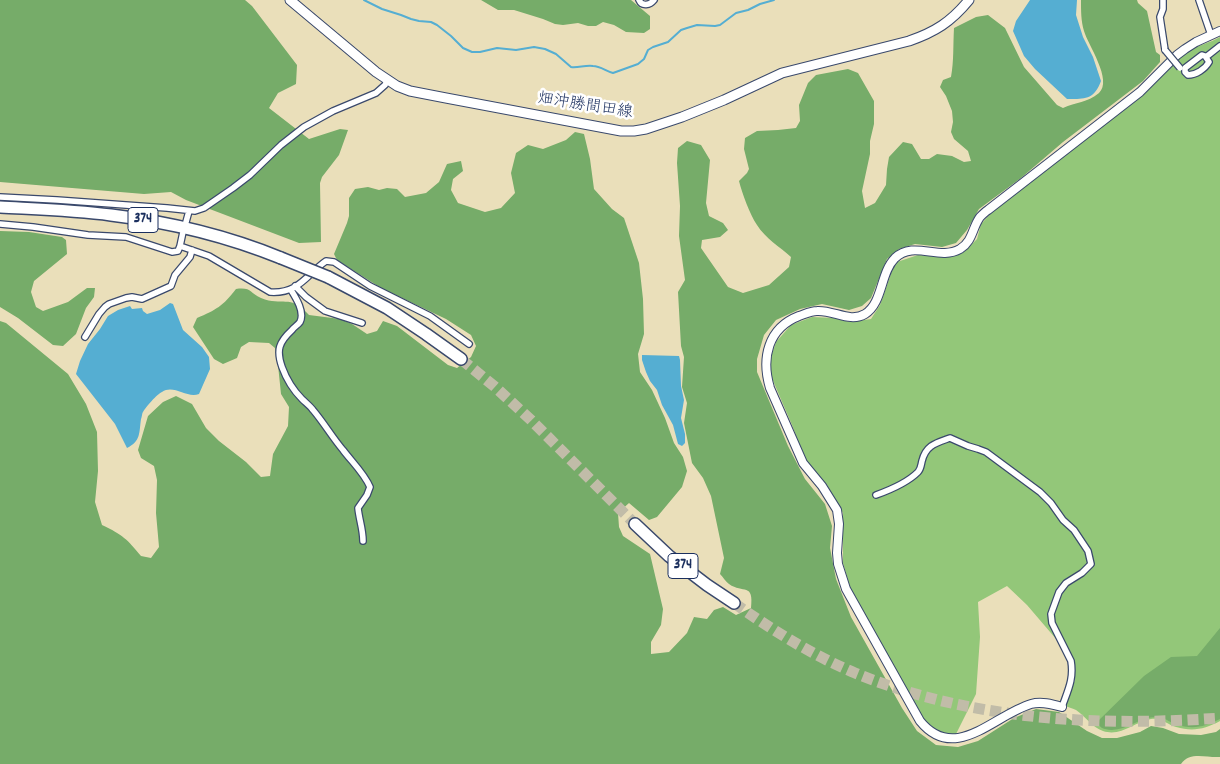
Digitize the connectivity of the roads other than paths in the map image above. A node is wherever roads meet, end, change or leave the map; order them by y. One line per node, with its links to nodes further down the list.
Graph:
1 (290, 0): 12 (main road, 畑沖勝間田線)
2 (638, 0): 3 (street)
3 (654, 0)
4 (969, 0): 12 (main road, 畑沖勝間田線)
5 (1163, 0): 11 (street, bridge)
6 (1199, 0): 8 (street)
7 (1220, 31): 8 (street)
8 (1211, 35): 30 (street)
9 (1220, 46): 10 (street)
10 (1206, 57): 11 (street); 11 (street)
11 (1183, 70)
12 (388, 81): 15 (street)
13 (0, 197): 15 (street)
14 (0, 207): 25 (highway, 374, bridge)
15 (189, 211): 16 (street)
16 (186, 222)
17 (0, 224): 19 (street)
18 (183, 232): 19 (street)
19 (180, 246): 20 (street)
20 (192, 250): 21 (street); 23 (street)
21 (293, 288): 22 (street); 24 (street); 28 (street)
22 (362, 323)
23 (84, 337)
24 (469, 344)
25 (461, 359)
26 (876, 495): 30 (street)
27 (635, 524): 29 (highway, 374)
28 (364, 541)
29 (734, 604)
30 (1062, 707)

